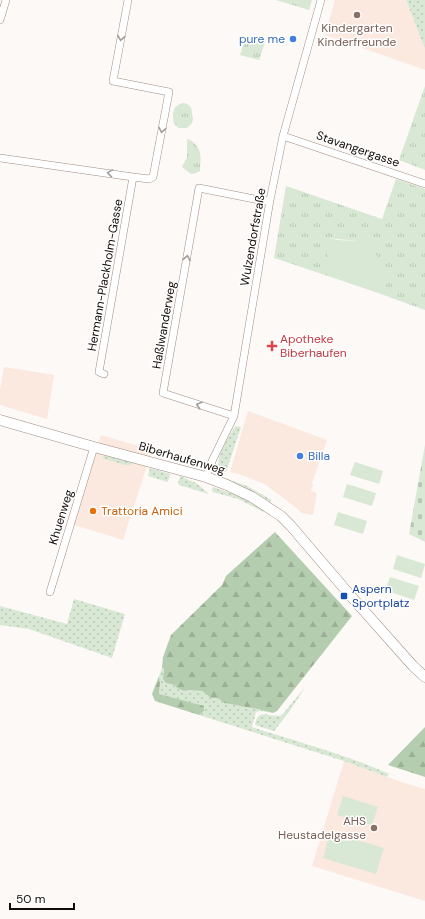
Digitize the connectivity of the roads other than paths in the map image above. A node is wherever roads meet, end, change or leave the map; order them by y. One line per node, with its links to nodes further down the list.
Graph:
1 (6, 0): 4 (street)
2 (128, 0): 7 (street, one-way to 7)
3 (321, 0): 5 (street, Wulzendorfstraße)
4 (0, 20)
5 (283, 136): 8 (street, Stavangergasse); 9 (street, Wulzendorfstraße)
6 (0, 158): 7 (street, one-way to 6)
7 (133, 177): 10 (street, Hermann-Plackholm-Gasse)
8 (425, 184)
9 (270, 200): 11 (street, Wulzendorfstraße); 11 (street, Haßlwanderweg, one-way to 9)
10 (104, 374)
11 (234, 416): 14 (street, Wulzendorfstraße)
12 (0, 420): 13 (main road, Biberhaufenweg)
13 (94, 448): 14 (main road, Biberhaufenweg); 15 (street, Khuenweg)
14 (206, 477): 16 (main road, Biberhaufenweg)
15 (50, 592)
16 (425, 677)

